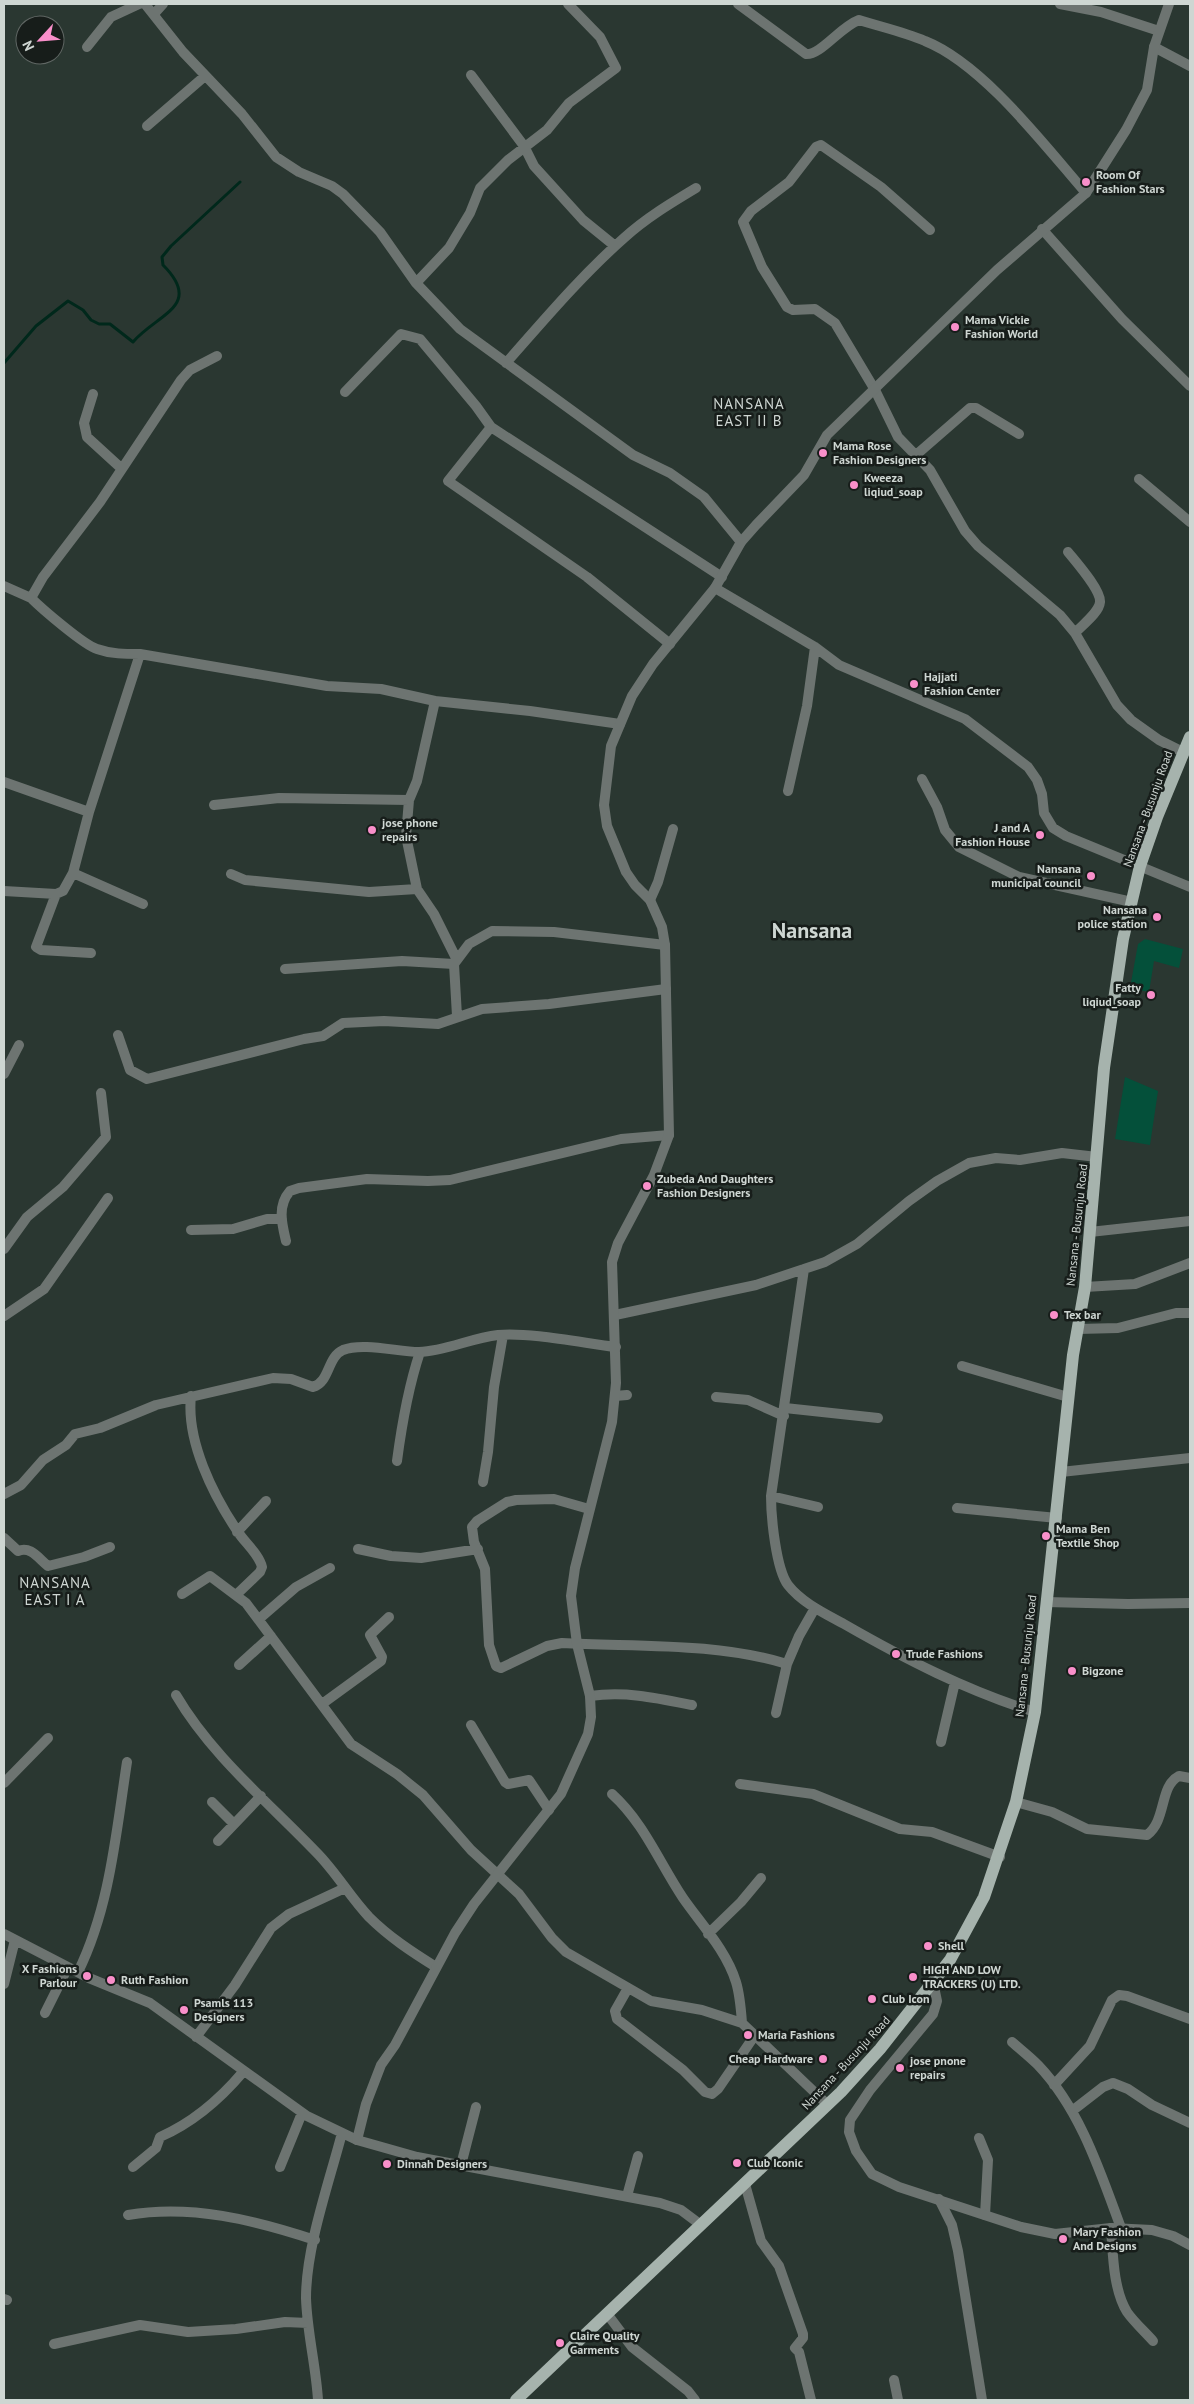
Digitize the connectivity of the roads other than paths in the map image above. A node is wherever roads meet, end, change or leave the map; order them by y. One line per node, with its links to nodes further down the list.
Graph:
1 (139, 4): 10 (street)
2 (145, 4): 8 (street)
3 (163, 4): 8 (street)
4 (568, 4): 16 (street)
5 (738, 4): 18 (street)
6 (1060, 4): 9 (street)
7 (1169, 4): 9 (street)
8 (154, 14): 14 (street)
9 (1158, 31): 11 (street)
10 (87, 47)
11 (1154, 47): 12 (street); 18 (street)
12 (1190, 66)
13 (471, 75): 16 (street)
14 (205, 76): 15 (street); 22 (street)
15 (147, 126)
16 (524, 146): 21 (street); 22 (street)
17 (696, 188): 21 (street)
18 (1086, 193): 19 (street)
19 (1042, 229): 25 (street); 26 (street)
20 (930, 230): 26 (street)
21 (615, 246): 24 (street)
22 (416, 283): 24 (street)
23 (217, 356): 32 (street)
24 (506, 363): 35 (street)
25 (1190, 386)
26 (875, 390): 31 (street); 35 (street)
27 (345, 392): 29 (street)
28 (93, 394): 32 (street)
29 (490, 427): 37 (street); 42 (street)
30 (1019, 434): 31 (street)
31 (916, 455): 41 (street)
32 (122, 468): 40 (street)
33 (1139, 479): 34 (street)
34 (1190, 522)
35 (742, 542): 37 (street)
36 (1068, 552): 41 (street)
37 (722, 577): 39 (street)
38 (4, 586): 40 (street)
39 (715, 588): 42 (street); 43 (street)
40 (32, 598): 44 (street)
41 (1075, 633): 48 (street)
42 (670, 644): 46 (street)
43 (814, 647): 51 (street); 56 (street)
44 (140, 654): 45 (street); 54 (street)
45 (435, 701): 46 (street); 52 (street)
46 (620, 724): 63 (street)
47 (1190, 736): 48 (main road, Nansana - Busunju Road)
48 (1184, 752): 56 (main road, Nansana - Busunju Road)
49 (922, 779): 64 (street)
50 (4, 782): 54 (street)
51 (788, 791)
52 (409, 800): 53 (street); 60 (street)
53 (214, 805)
54 (89, 812): 57 (street)
55 (673, 829): 63 (street)
56 (1140, 866): 59 (street); 64 (main road, Nansana - Busunju Road)
57 (73, 873): 62 (street); 65 (street)
58 (231, 874): 60 (street)
59 (1190, 887)
60 (417, 889): 68 (street)
61 (4, 891): 62 (street)
62 (56, 894): 67 (street)
63 (650, 900): 66 (street)
64 (1132, 902): 77 (main road, Nansana - Busunju Road)
65 (142, 904)
66 (665, 945): 68 (street); 70 (street)
67 (91, 953)
68 (455, 961): 69 (street); 71 (street)
69 (285, 969)
70 (666, 989): 71 (street); 76 (street)
71 (458, 1016): 72 (street)
72 (118, 1035)
73 (19, 1045): 74 (street)
74 (4, 1074)
75 (101, 1093): 84 (street)
76 (669, 1135): 79 (street); 89 (street)
77 (1097, 1157): 82 (main road, Nansana - Busunju Road); 86 (street)
78 (108, 1198): 90 (street)
79 (282, 1219): 81 (street); 83 (street)
80 (1190, 1221): 82 (street)
81 (191, 1230)
82 (1090, 1232): 87 (main road, Nansana - Busunju Road)
83 (286, 1241)
84 (4, 1249)
85 (1190, 1263): 87 (street)
86 (804, 1269): 89 (street); 101 (street)
87 (1085, 1288): 91 (main road, Nansana - Busunju Road)
88 (1190, 1313): 91 (street)
89 (615, 1315): 93 (street)
90 (4, 1316)
91 (1078, 1329): 100 (main road, Nansana - Busunju Road)
92 (503, 1335): 93 (street); 94 (street); 106 (street)
93 (616, 1347): 98 (street)
94 (420, 1352): 97 (street); 104 (street)
95 (962, 1366): 100 (street)
96 (628, 1395): 98 (street)
97 (191, 1396): 107 (street); 114 (street)
98 (615, 1396): 111 (street)
99 (716, 1397): 101 (street)
100 (1068, 1397): 105 (main road, Nansana - Busunju Road)
101 (784, 1412): 102 (street); 108 (street)
102 (878, 1418)
103 (1190, 1458): 105 (street)
104 (397, 1461)
105 (1061, 1472): 113 (main road, Nansana - Busunju Road)
106 (483, 1482)
107 (4, 1494)
108 (771, 1496): 110 (street); 124 (street)
109 (266, 1501): 114 (street)
110 (818, 1507)
111 (589, 1508): 118 (street); 128 (street)
112 (957, 1508): 113 (street)
113 (1057, 1518): 122 (main road, Nansana - Busunju Road)
114 (237, 1532): 121 (street)
115 (4, 1538): 116 (street)
116 (110, 1547)
117 (358, 1549): 118 (street)
118 (478, 1549): 128 (street)
119 (330, 1568): 126 (street)
120 (182, 1594): 121 (street)
121 (236, 1595): 126 (street)
122 (1046, 1602): 123 (street); 136 (main road, Nansana - Busunju Road)
123 (1190, 1603)
124 (815, 1608): 129 (street); 131 (street)
125 (389, 1617): 134 (street)
126 (259, 1619): 127 (street)
127 (272, 1636): 130 (street); 134 (street)
128 (577, 1644): 129 (street); 133 (street)
129 (787, 1664): 137 (street)
130 (239, 1665)
131 (955, 1682): 136 (street); 140 (street)
132 (176, 1695): 146 (street)
133 (590, 1696): 135 (street); 149 (street)
134 (322, 1704): 153 (street)
135 (692, 1706)
136 (1035, 1712): 148 (main road, Nansana - Busunju Road)
137 (776, 1713)
138 (471, 1725): 149 (street)
139 (48, 1738): 143 (street)
140 (941, 1742)
141 (127, 1762): 161 (street)
142 (1190, 1778): 148 (street)
143 (4, 1782)
144 (740, 1784): 152 (street)
145 (612, 1794): 157 (street)
146 (261, 1796): 150 (street); 155 (street)
147 (212, 1802): 150 (street)
148 (1016, 1802): 152 (main road, Nansana - Busunju Road)
149 (549, 1810): 153 (street)
150 (234, 1824): 151 (street)
151 (218, 1841)
152 (1000, 1857): 162 (main road, Nansana - Busunju Road)
153 (498, 1874): 160 (street); 164 (street)
154 (761, 1878): 157 (street)
155 (345, 1888): 160 (street); 169 (street)
156 (4, 1934): 158 (street)
157 (708, 1934): 167 (street)
158 (15, 1940): 159 (street); 163 (street)
159 (68, 1967): 161 (street); 165 (street)
160 (436, 1967): 180 (street)
161 (78, 1972): 169 (street)
162 (933, 1982): 173 (main road, Nansana - Busunju Road); 187 (street)
163 (4, 1984)
164 (628, 1988): 167 (street); 168 (street)
165 (45, 2013)
166 (1190, 2019): 172 (street)
167 (742, 2023): 168 (street)
168 (755, 2035): 173 (street)
169 (196, 2037): 171 (street)
170 (1012, 2042): 172 (street)
171 (243, 2072): 176 (street); 183 (street)
172 (1054, 2085): 175 (street)
173 (828, 2105): 185 (main road, Nansana - Busunju Road)
174 (476, 2107): 182 (street)
175 (1072, 2111): 177 (street); 191 (street)
176 (302, 2113): 178 (street); 184 (street)
177 (1190, 2123)
178 (342, 2133): 180 (street); 192 (street)
179 (979, 2138): 189 (street)
180 (357, 2140): 182 (street)
181 (638, 2156): 186 (street)
182 (461, 2166): 186 (street)
183 (133, 2167)
184 (280, 2167)
185 (745, 2184): 190 (main road, Nansana - Busunju Road); 202 (street)
186 (627, 2196): 190 (street)
187 (938, 2199): 189 (street); 204 (street)
188 (128, 2215): 192 (street)
189 (984, 2215): 191 (street)
190 (701, 2225): 194 (main road, Nansana - Busunju Road)
191 (1116, 2228): 193 (street); 196 (street)
192 (314, 2240): 195 (street)
193 (1190, 2245)
194 (608, 2315): 200 (main road, Nansana - Busunju Road); 201 (street)
195 (308, 2323): 197 (street); 199 (street)
196 (1153, 2341)
197 (54, 2344)
198 (894, 2380): 203 (street)
199 (318, 2400)
200 (516, 2400)
201 (695, 2400)
202 (810, 2400)
203 (898, 2400)
204 (982, 2400)

